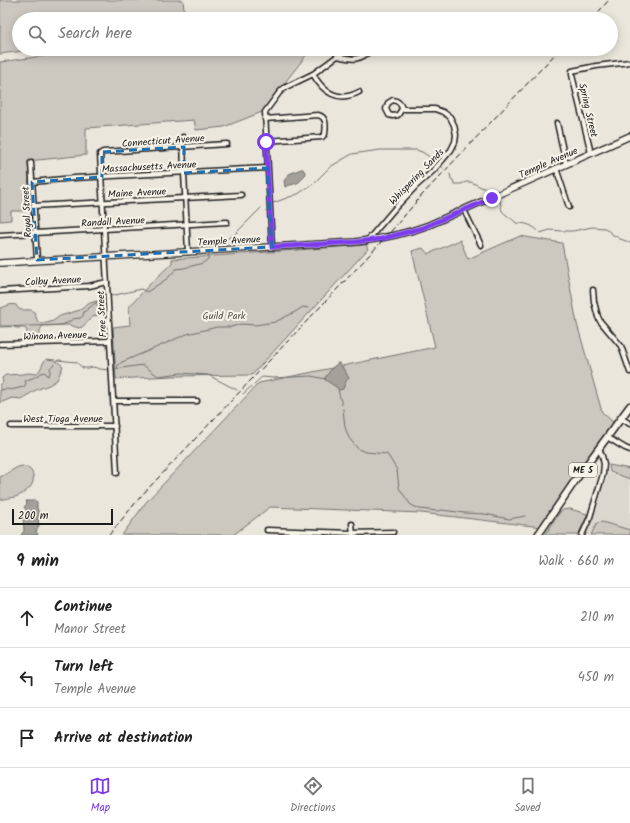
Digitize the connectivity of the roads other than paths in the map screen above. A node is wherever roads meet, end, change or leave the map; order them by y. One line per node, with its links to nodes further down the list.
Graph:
1 (338, 56): 2 (street); 4 (street)
2 (360, 56)
3 (630, 62): 15 (street, Spring Street)
4 (313, 74): 5 (street); 7 (street)
5 (359, 92)
6 (402, 109): 34 (street, Whispering Sands)
7 (265, 119): 11 (street); 11 (street)
8 (557, 123): 17 (street)
9 (630, 136): 15 (street, Temple Avenue)
10 (183, 137): 13 (street)
11 (266, 142): 18 (street)
12 (227, 144): 13 (street, Connecticut Avenue)
13 (184, 147): 14 (street, Connecticut Avenue); 20 (street)
14 (101, 153): 21 (street, Free Street)
15 (591, 153): 17 (street, Temple Avenue)
16 (31, 163): 22 (street, Royal Street)
17 (566, 164): 19 (street, Temple Avenue)
18 (267, 168): 20 (street, Massachusetts Avenue); 36 (street)
19 (556, 168): 27 (street); 28 (street, Temple Avenue)
20 (184, 173): 21 (street, Massachusetts Avenue); 24 (street)
21 (102, 177): 22 (street, Massachusetts Avenue); 25 (street, Free Street)
22 (32, 182): 26 (street, Royal Street)
23 (241, 195): 24 (street, Maine Avenue)
24 (185, 198): 25 (street, Maine Avenue); 30 (street)
25 (102, 202): 26 (street, Maine Avenue); 31 (street, Free Street)
26 (33, 206): 32 (street, Royal Street)
27 (569, 207)
28 (464, 210): 34 (street, Temple Avenue); 35 (street)
29 (227, 222): 30 (street, Randall Avenue)
30 (186, 225): 31 (street, Randall Avenue); 37 (street)
31 (104, 230): 32 (street, Randall Avenue); 38 (street, Free Street)
32 (35, 233): 33 (street, Randall Avenue); 39 (street, Royal Street)
33 (0, 235)
34 (367, 241): 36 (street, Temple Avenue)
35 (481, 245)
36 (272, 247): 37 (street, Temple Avenue)
37 (188, 252): 38 (street, Temple Avenue)
38 (106, 256): 39 (street, Temple Avenue); 41 (street, Free Street)
39 (37, 260): 40 (street, Temple Avenue)
40 (0, 262)
41 (107, 282): 43 (street, Colby Avenue); 44 (street, Free Street)
42 (593, 290): 46 (street)
43 (0, 291)
44 (110, 341): 45 (street, Winona Avenue); 47 (street, Free Street)
45 (0, 344)
46 (630, 372)
47 (114, 400): 48 (street); 53 (street, Free Street)
48 (197, 402)
49 (630, 406): 50 (main road, ME 5)
50 (621, 418): 51 (street); 54 (main road, ME 5)
51 (630, 424)
52 (11, 426): 53 (street, West Tioga Avenue)
53 (115, 426): 57 (street, Free Street)
54 (607, 437): 55 (main road, ME 5); 56 (street)
55 (599, 448): 62 (main road, ME 5); 63 (street)
56 (630, 450)
57 (117, 474)
58 (352, 524): 61 (street)
59 (267, 530): 61 (street)
60 (393, 532): 61 (street)
61 (352, 534)
62 (538, 535)
63 (582, 535)

